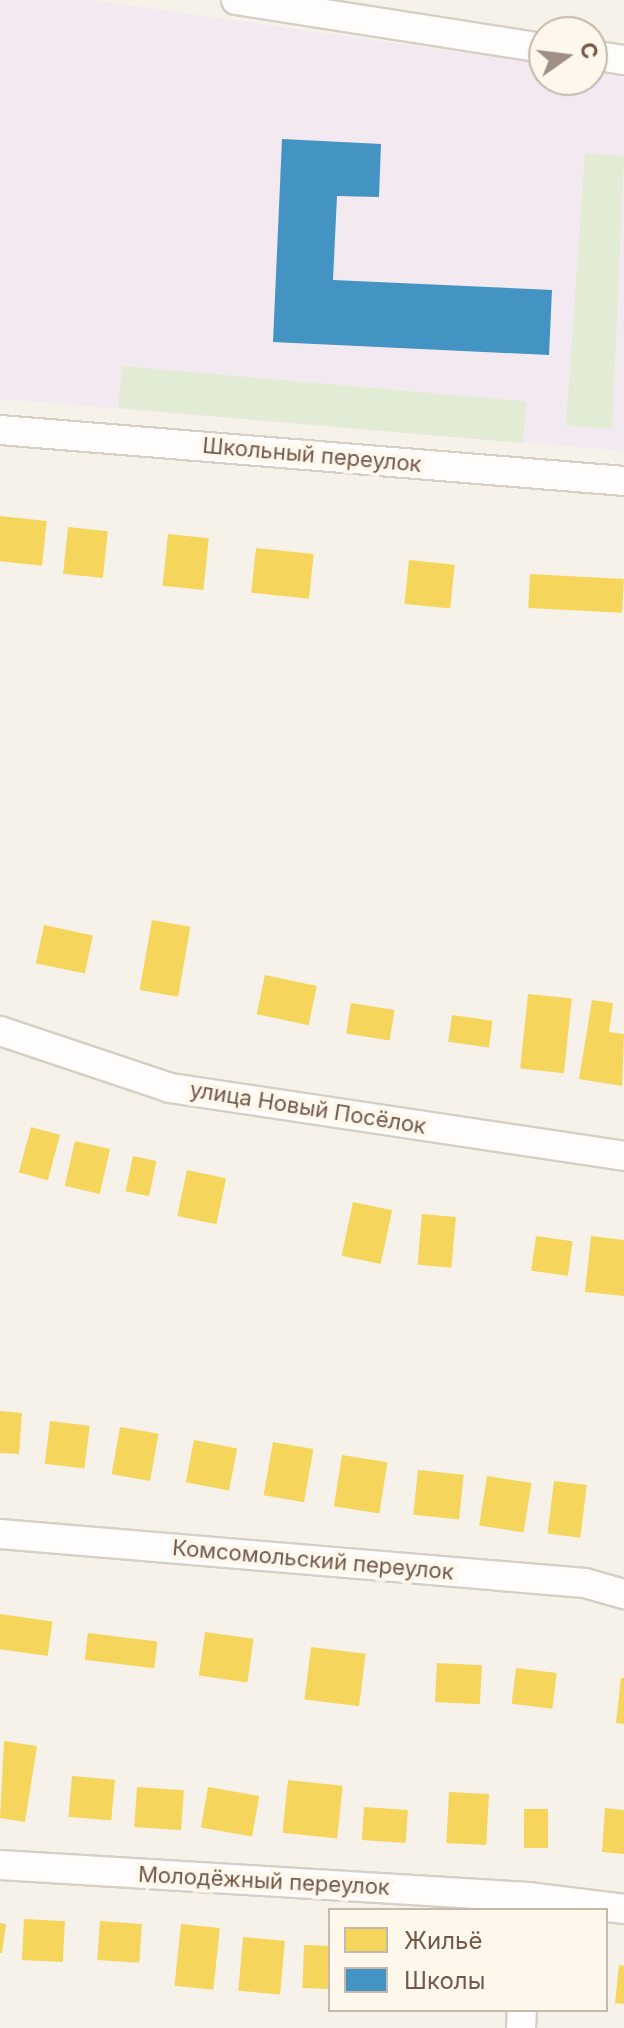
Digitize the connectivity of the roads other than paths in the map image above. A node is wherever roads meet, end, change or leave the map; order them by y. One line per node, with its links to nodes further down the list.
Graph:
1 (236, 0): 2 (street)
2 (528, 46)
3 (0, 430): 4 (street, Школьный переулок)
4 (624, 481)
5 (0, 1031): 6 (street, улица Новый Посёлок)
6 (624, 1156)
7 (0, 1534): 8 (street, Комсомольский переулок)
8 (624, 1594)
9 (0, 1865): 10 (street, Молодёжный переулок)
10 (528, 1903): 11 (street, Молодёжный переулок)
11 (624, 1909)

